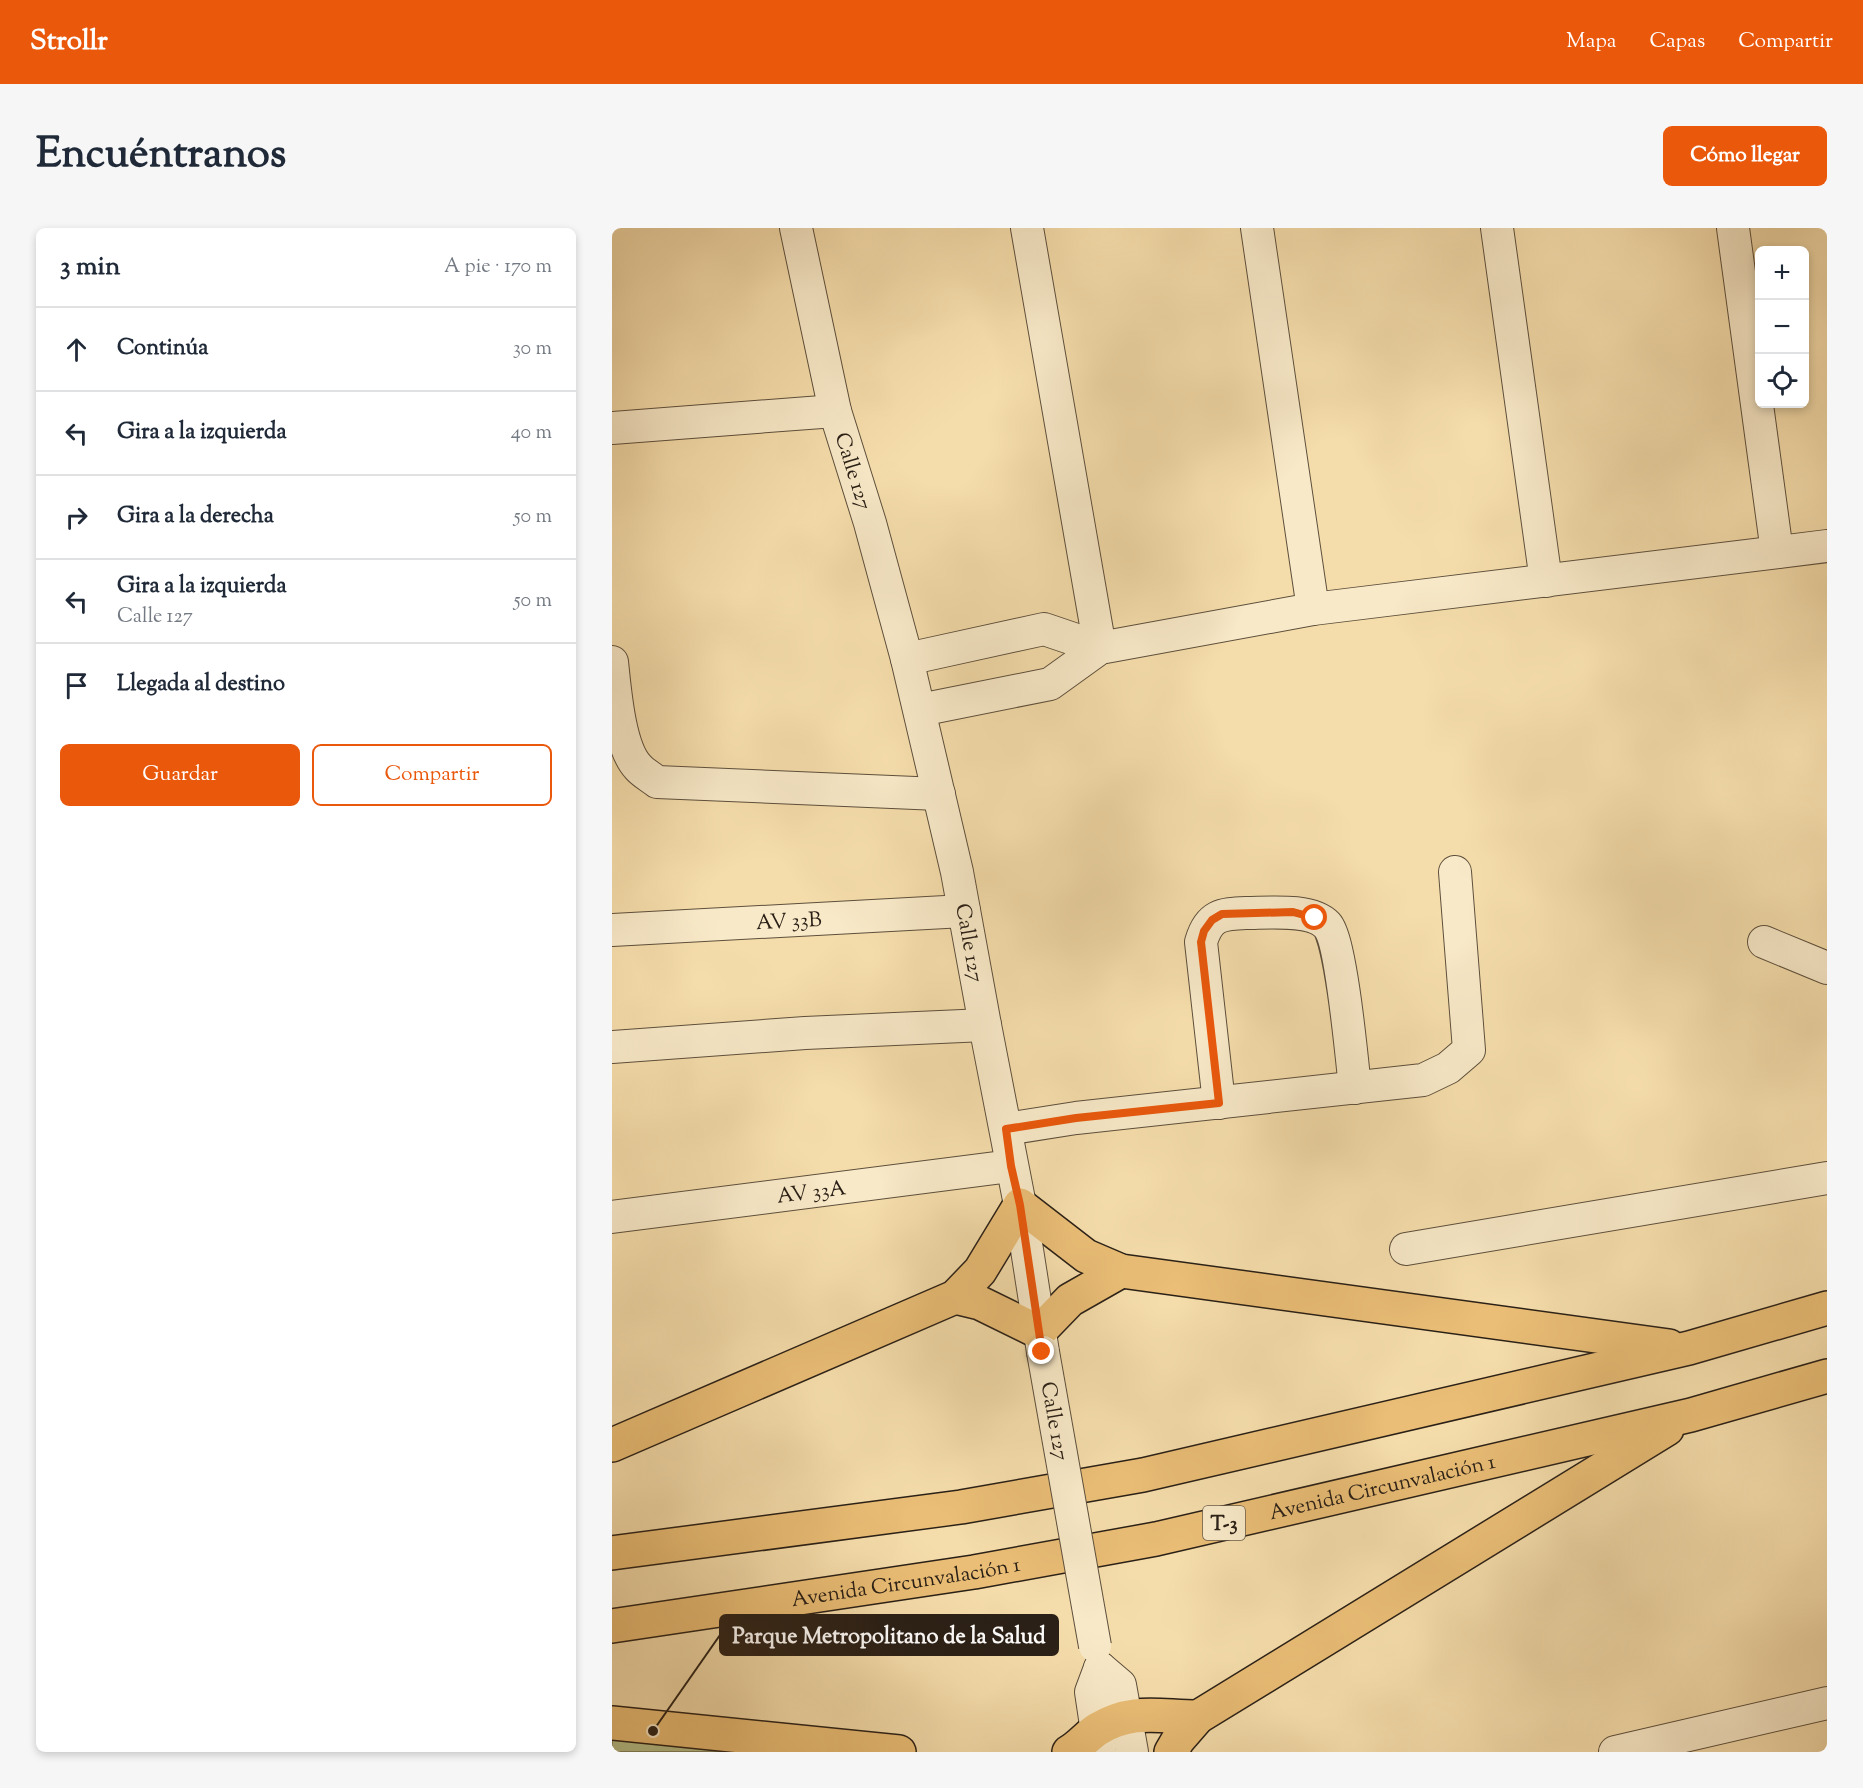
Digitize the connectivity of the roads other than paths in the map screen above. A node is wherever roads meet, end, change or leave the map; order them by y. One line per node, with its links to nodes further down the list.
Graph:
1 (796, 228): 6 (street, Calle 127)
2 (1027, 228): 12 (street)
3 (1257, 228): 11 (street)
4 (1497, 228): 10 (street)
5 (1733, 228): 9 (street)
6 (835, 411): 7 (street); 13 (street, Calle 127)
7 (612, 428)
8 (1827, 546): 9 (street)
9 (1777, 552): 10 (street)
10 (1546, 581): 11 (street)
11 (1313, 609): 12 (street)
12 (1100, 648): 13 (street); 15 (street)
13 (908, 659): 15 (street, Calle 127)
14 (612, 662): 16 (street)
15 (920, 710): 17 (street, Calle 127)
16 (615, 713): 17 (street)
17 (939, 794): 19 (street, Calle 127)
18 (1455, 872): 25 (street)
19 (964, 911): 20 (street, AV 33B); 23 (street, Calle 127)
20 (612, 930)
21 (1764, 942): 22 (street)
22 (1827, 968)
23 (984, 1025): 24 (street); 27 (street, Calle 127)
24 (612, 1047)
25 (1355, 1088): 26 (street); 26 (street)
26 (1219, 1103): 27 (street)
27 (1006, 1129): 28 (street, Calle 127)
28 (1011, 1166): 30 (street, Calle 127); 31 (street, AV 33A)
29 (1827, 1178): 32 (street)
30 (1020, 1205): 33 (main road); 34 (main road); 36 (street, Calle 127)
31 (612, 1217)
32 (1406, 1249)
33 (1121, 1271): 36 (main road); 37 (main road)
34 (955, 1297): 36 (main road); 40 (main road)
35 (1827, 1308): 37 (main road)
36 (1041, 1342): 46 (street, Calle 127, bridge)
37 (1689, 1348): 41 (main road)
38 (1827, 1376): 39 (main road, Avenida Circunvalación 1 / T-3)
39 (1691, 1415): 42 (main road, Avenida Circunvalación 1 / T-3); 44 (main road)
40 (612, 1445)
41 (612, 1553)
42 (612, 1626)
43 (1827, 1703): 47 (street)
44 (1198, 1717): 46 (main road); 51 (main road)
45 (612, 1723): 48 (main road)
46 (1108, 1732): 49 (main road); 50 (street)
47 (1649, 1748): 52 (street)
48 (899, 1752)
49 (1069, 1752)
50 (1132, 1752)
51 (1171, 1752)
52 (1615, 1752)

